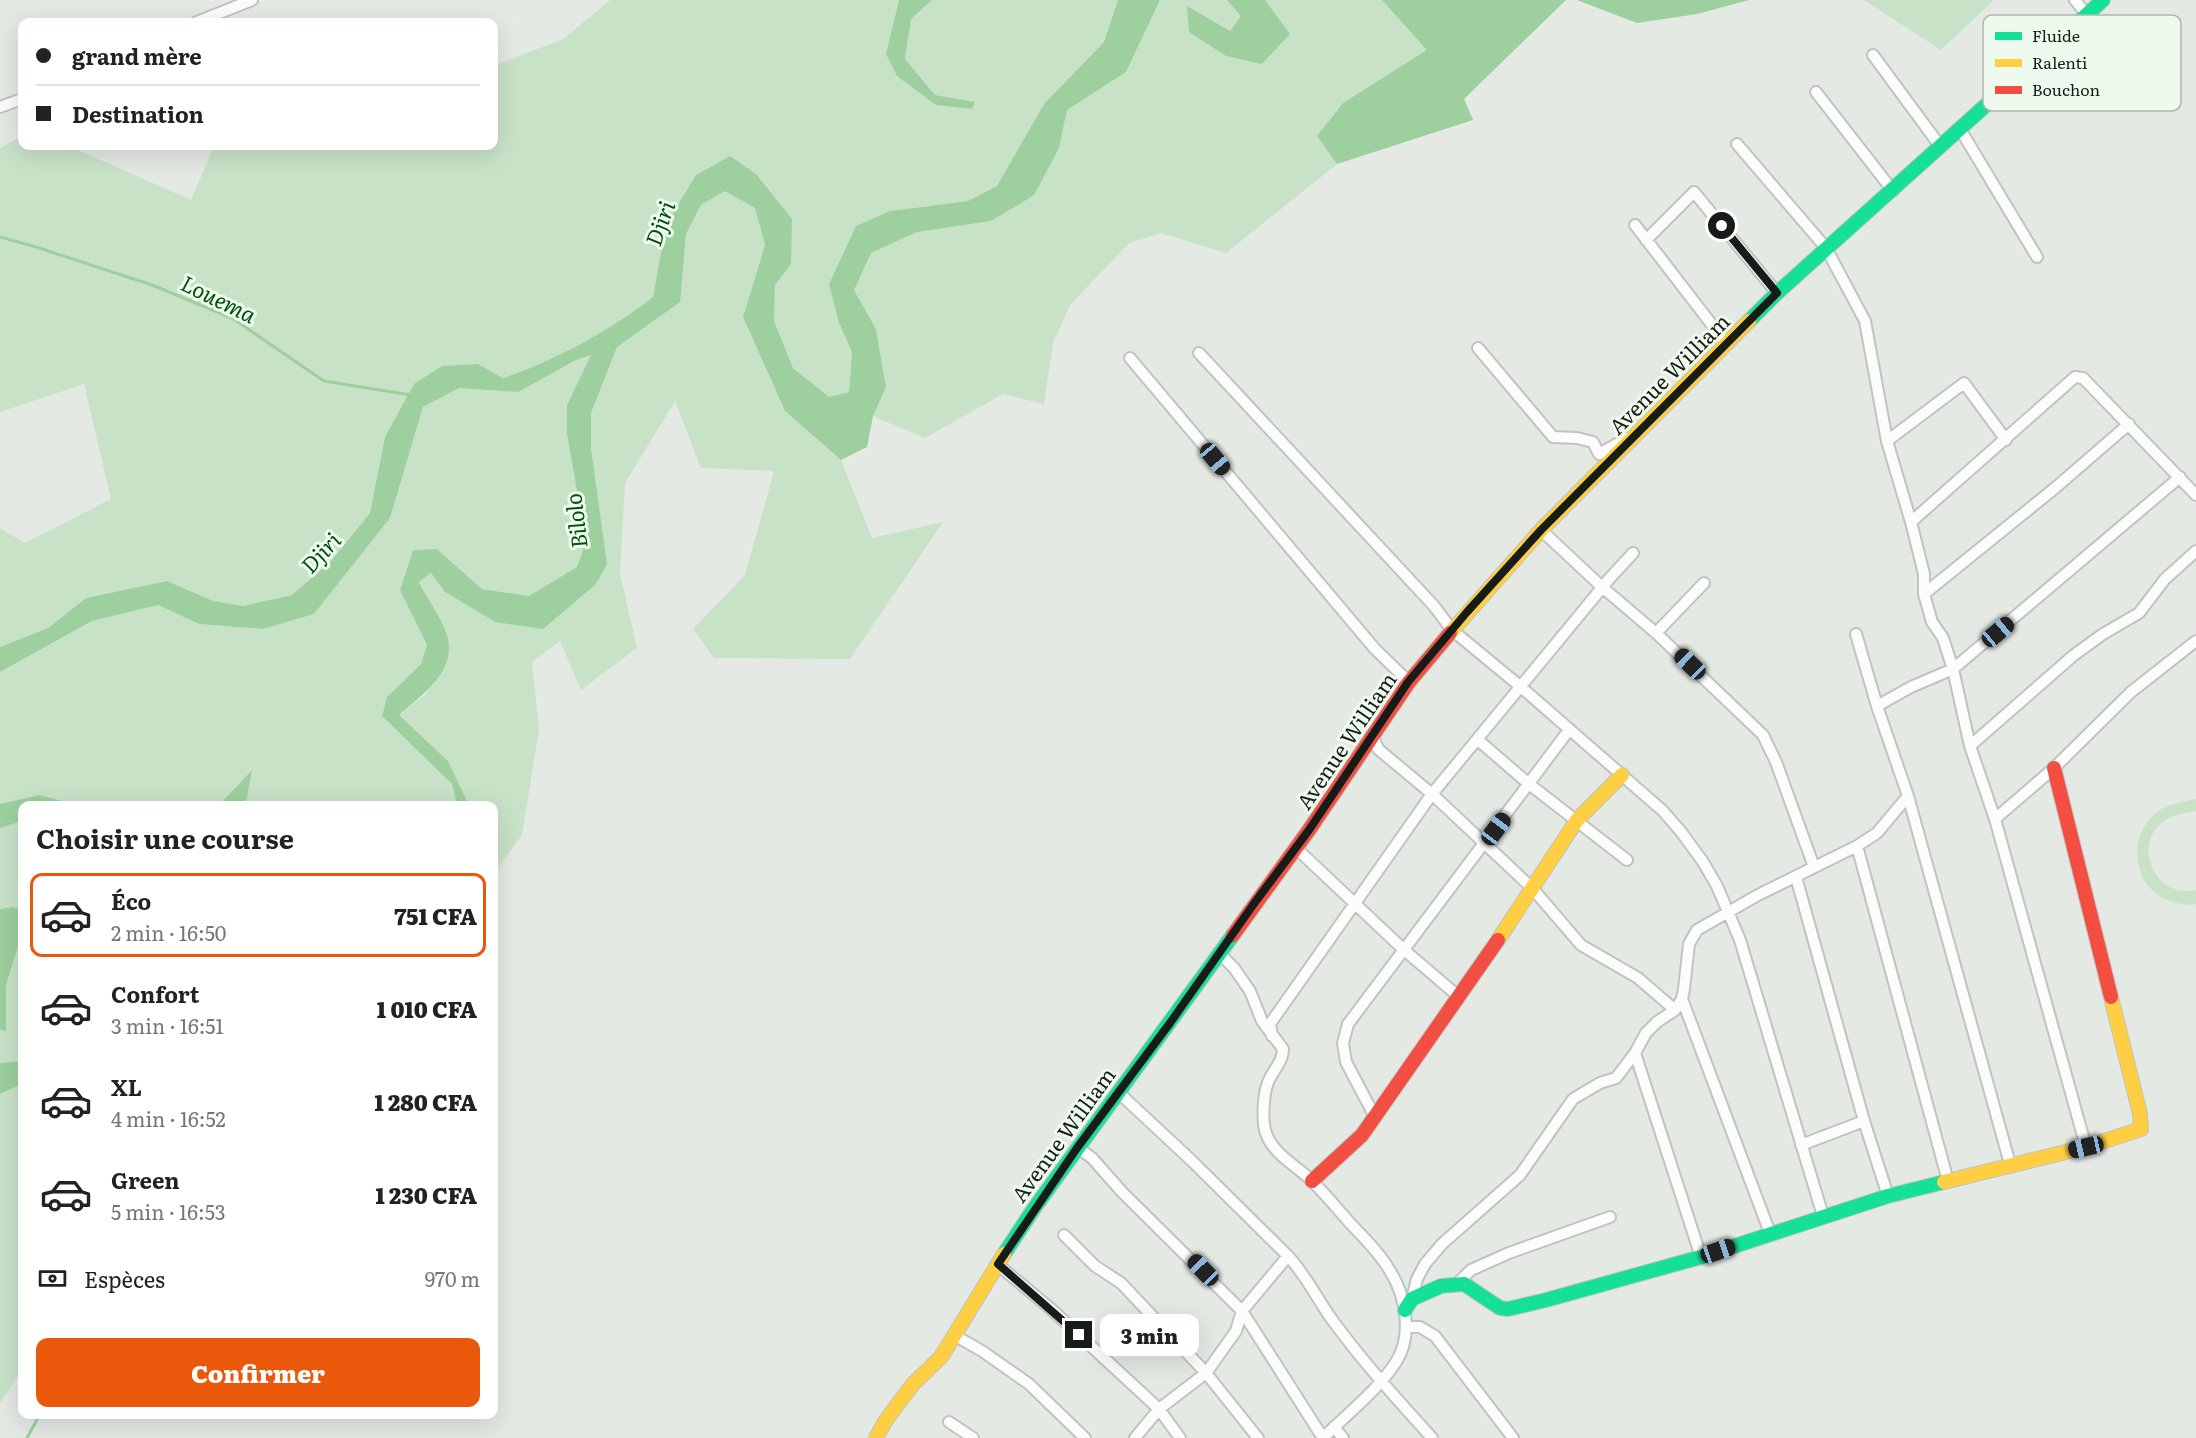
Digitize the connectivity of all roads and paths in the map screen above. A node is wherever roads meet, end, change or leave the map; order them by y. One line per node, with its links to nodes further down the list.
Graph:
1 (252, 0): 5 (street)
2 (2075, 0): 4 (street)
3 (2103, 0): 4 (street, Avenue William)
4 (2087, 15)
5 (206, 18)
6 (1874, 55): 13 (street)
7 (1815, 92): 14 (street)
8 (18, 100): 9 (street)
9 (0, 107)
10 (1983, 108): 11 (street, Avenue William)
11 (1960, 129): 13 (street, Avenue William); 18 (street)
12 (1737, 144): 17 (street)
13 (1941, 146): 14 (street, Avenue William)
14 (1893, 191): 17 (street, Avenue William)
15 (1635, 225): 16 (street)
16 (1646, 240): 19 (street); 20 (street)
17 (1826, 248): 19 (street, Avenue William); 27 (street)
18 (2037, 257)
19 (1777, 293): 20 (street, Avenue William)
20 (1726, 343): 25 (street, Avenue William)
21 (1478, 348): 25 (street)
22 (1199, 353): 37 (street)
23 (1130, 358): 42 (street)
24 (2129, 424): 26 (street); 28 (street); 36 (street)
25 (1640, 432): 31 (street, Avenue William)
26 (2007, 440): 27 (street); 30 (street)
27 (1887, 441): 30 (street)
28 (2180, 477): 29 (street); 41 (street)
29 (2196, 495)
30 (1911, 522): 36 (street)
31 (1541, 530): 35 (street); 37 (street, Avenue William)
32 (2196, 551): 48 (street)
33 (1633, 553): 35 (street)
34 (1704, 583): 38 (street)
35 (1602, 588): 38 (street); 43 (street)
36 (1924, 594): 41 (street)
37 (1452, 630): 42 (street, Avenue William); 43 (street)
38 (1656, 633): 60 (street)
39 (1856, 634): 44 (street)
40 (2196, 641): 49 (street)
41 (1953, 669): 44 (street); 48 (street)
42 (1408, 682): 46 (street, Avenue William)
43 (1521, 687): 45 (street); 47 (street)
44 (1877, 706): 53 (street)
45 (1569, 730): 50 (street); 51 (street)
46 (1373, 736): 52 (street); 58 (street, Avenue William)
47 (1478, 740): 51 (street); 52 (street)
48 (1970, 746): 54 (street)
49 (2054, 768): 54 (street); 76 (street)
50 (1622, 775): 55 (street); 64 (street)
51 (1529, 784): 55 (street); 56 (street)
52 (1432, 794): 56 (street); 63 (street)
53 (1908, 796): 57 (street); 78 (street)
54 (1995, 819): 76 (street)
55 (1577, 820): 59 (street); 62 (street)
56 (1484, 844): 62 (street); 65 (street)
57 (1857, 846): 60 (street); 80 (street)
58 (1296, 848): 63 (street); 66 (street, Avenue William)
59 (1627, 860)
60 (1814, 867): 61 (street)
61 (1796, 877): 64 (street); 74 (street)
62 (1533, 889): 67 (street); 69 (street)
63 (1356, 903): 65 (street); 70 (street)
64 (1729, 912): 68 (street); 75 (street)
65 (1403, 949): 67 (street); 73 (street)
66 (1219, 953): 70 (street); 72 (street, Avenue William)
67 (1458, 996): 73 (street)
68 (1682, 999): 69 (street); 84 (street)
69 (1675, 1010): 71 (street)
70 (1272, 1036): 79 (street)
71 (1635, 1053): 87 (street); 90 (street)
72 (1118, 1092): 77 (street, Avenue William); 86 (street)
73 (1375, 1117): 79 (street)
74 (1864, 1121): 75 (street); 81 (street)
75 (1801, 1145): 82 (street)
76 (2086, 1147): 78 (street)
77 (1077, 1148): 88 (street, Avenue William); 91 (street)
78 (2010, 1164): 80 (street)
79 (1312, 1181): 90 (street)
80 (1948, 1181): 81 (street)
81 (1888, 1196): 82 (street)
82 (1823, 1216): 84 (street)
83 (1610, 1217): 89 (street)
84 (1770, 1233): 87 (street)
85 (1064, 1235): 94 (street)
86 (1288, 1256): 91 (street); 95 (street)
87 (1701, 1257): 89 (street)
88 (998, 1264): 93 (street, Avenue William); 96 (street)
89 (1456, 1284): 90 (street)
90 (1409, 1304): 92 (street)
91 (1242, 1311): 94 (street); 105 (street)
92 (1406, 1327): 95 (street); 108 (street)
93 (954, 1335): 99 (street, Avenue William); 101 (street)
94 (1206, 1373): 96 (street); 104 (street)
95 (1380, 1381): 98 (street); 107 (street)
96 (1160, 1409): 102 (street); 103 (street)
97 (949, 1422): 100 (street)
98 (1334, 1427): 105 (street); 106 (street)
99 (876, 1438)
100 (973, 1438)
101 (1085, 1438)
102 (1135, 1438)
103 (1180, 1438)
104 (1258, 1438)
105 (1323, 1438)
106 (1344, 1438)
107 (1432, 1438)
108 (1513, 1438)

